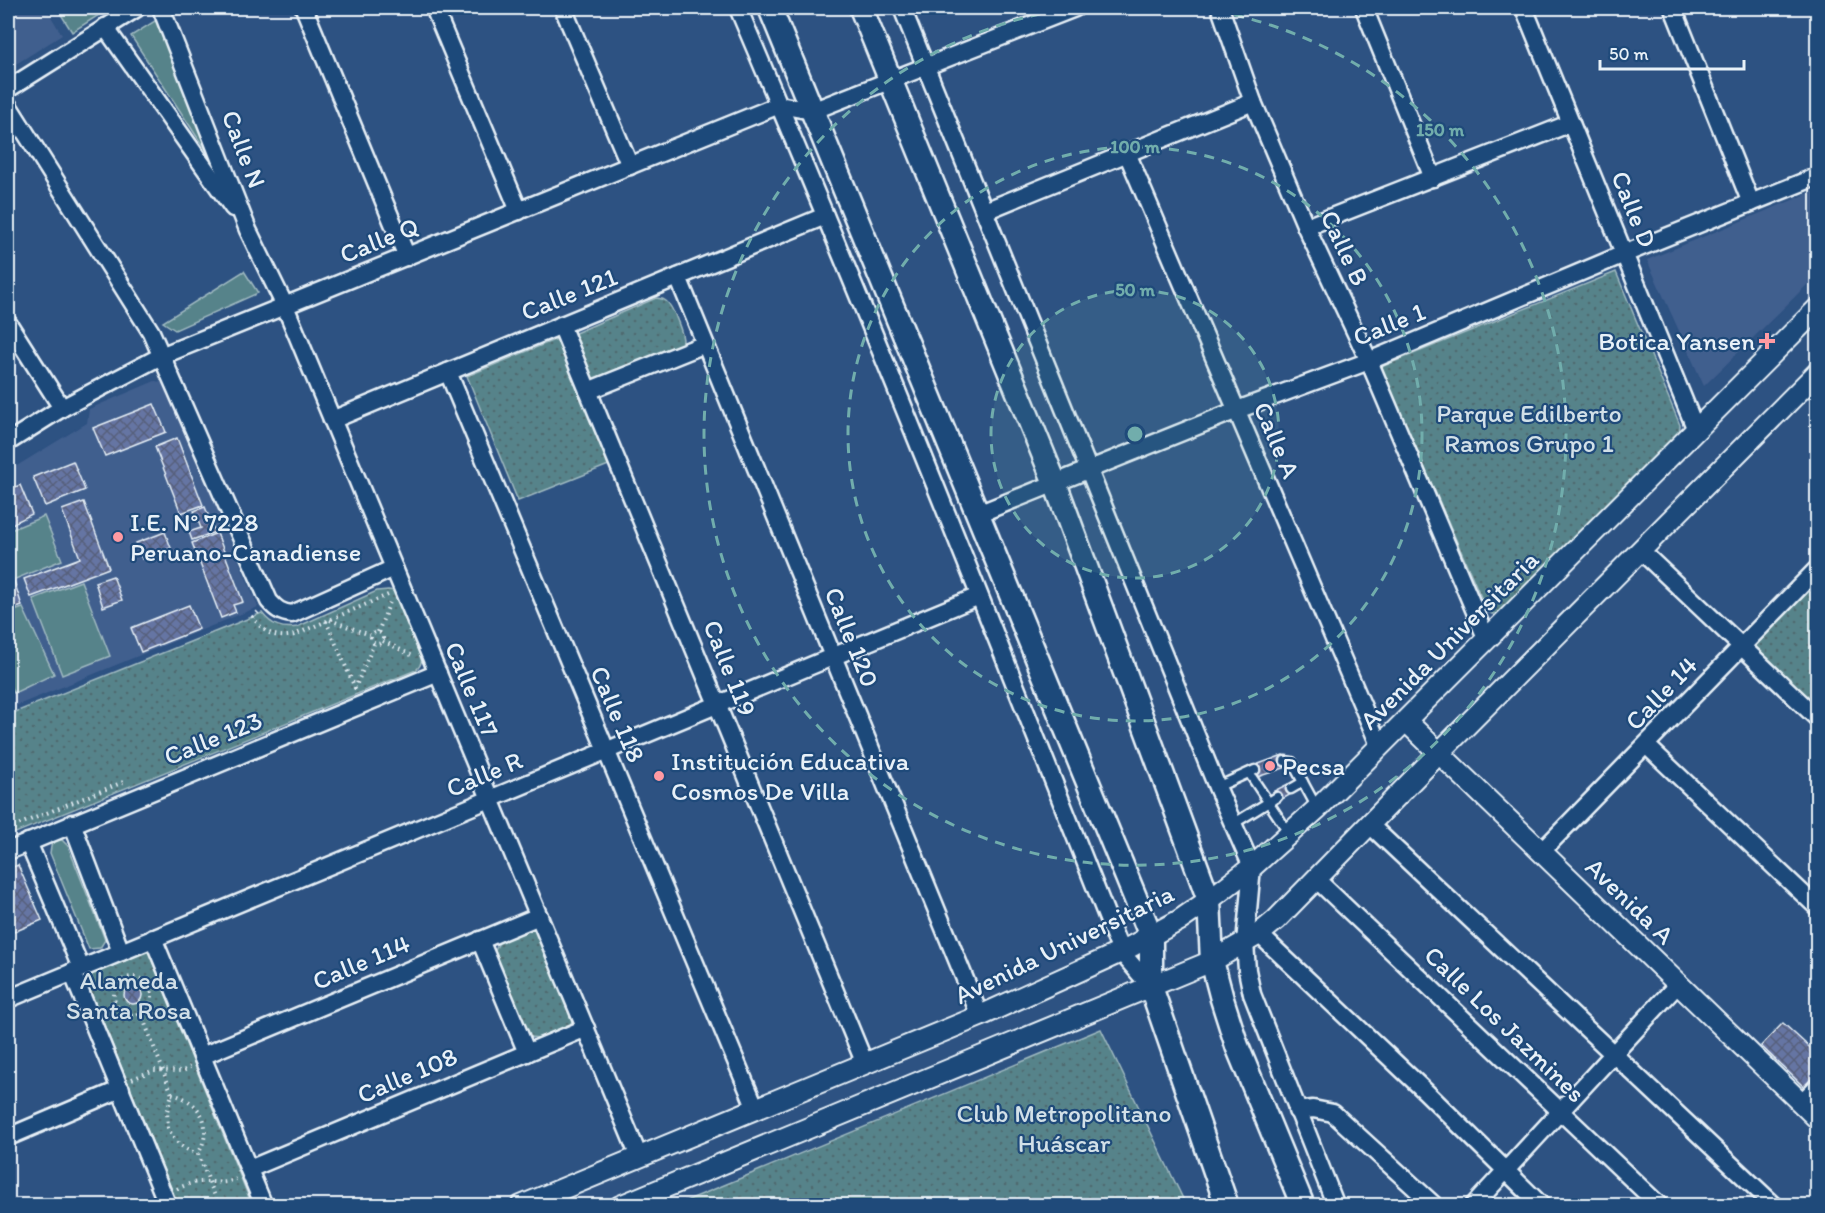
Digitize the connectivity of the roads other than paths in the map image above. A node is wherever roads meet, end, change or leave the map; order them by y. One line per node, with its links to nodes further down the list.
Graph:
1 (137, 8): 15 (street)
2 (161, 8): 33 (street, Calle N)
3 (304, 8): 35 (street)
4 (434, 8): 29 (street)
5 (563, 8): 25 (street)
6 (738, 8): 21 (street)
7 (770, 8): 22 (main road)
8 (861, 8): 17 (main road)
9 (902, 8): 16 (street)
10 (1075, 8): 16 (street)
11 (1220, 8): 19 (street, Calle B)
12 (1364, 8): 27 (street)
13 (1524, 8): 23 (street, Calle D)
14 (1673, 8): 28 (street)
15 (105, 27): 18 (street); 33 (street)
16 (926, 65): 17 (street); 30 (street)
17 (890, 79): 22 (street); 53 (main road)
18 (8, 89)
19 (1253, 102): 24 (street); 32 (street, Calle B)
20 (8, 105): 42 (street)
21 (779, 105): 22 (street); 25 (street, Calle Q); 31 (street)
22 (812, 111): 54 (main road)
23 (1571, 123): 27 (street); 34 (street, Calle D)
24 (1127, 153): 30 (street); 48 (street, Calle A)
25 (630, 166): 29 (street, Calle Q)
26 (1818, 176): 28 (street, Calle 1)
27 (1433, 178): 32 (street)
28 (1751, 203): 34 (street, Calle 1)
29 (519, 211): 35 (street, Calle Q)
30 (985, 212): 52 (street)
31 (825, 216): 36 (street, Calle 121); 58 (street)
32 (1306, 227): 43 (street, Calle B)
33 (248, 230): 37 (street, Calle N)
34 (1624, 254): 43 (street, Calle 1); 50 (street, Calle D)
35 (406, 257): 37 (street, Calle Q)
36 (678, 277): 40 (street, Calle 121); 41 (street, Calle 120)
37 (285, 306): 42 (street, Calle Q); 49 (street, Calle 117)
38 (1818, 308): 50 (street, Avenida Universitaria)
39 (8, 323): 47 (street)
40 (561, 325): 44 (street, Calle 121); 46 (street, Calle 119)
41 (705, 344): 46 (street); 61 (street, Calle 120)
42 (161, 356): 47 (street, Calle Q); 56 (street)
43 (1369, 361): 48 (street, Calle 1); 59 (street, Calle B)
44 (447, 372): 49 (street, Calle 121); 68 (street, Calle 118)
45 (1818, 372): 55 (street)
46 (588, 391): 63 (street, Calle 119)
47 (62, 408): 51 (street, Calle Q)
48 (1237, 410): 52 (street, Calle 1); 67 (street, Calle A)
49 (333, 420): 56 (street, Calle 117)
50 (1696, 430): 59 (street, Avenida Universitaria)
51 (8, 442)
52 (1090, 469): 53 (street, Calle 1); 72 (street)
53 (1055, 483): 54 (street, Calle 1); 87 (main road)
54 (978, 514): 90 (main road)
55 (1640, 550): 60 (street); 69 (street)
56 (394, 568): 62 (street, Calle 117)
57 (1818, 568): 60 (street, Calle 14)
58 (980, 596): 61 (street, Calle R); 95 (street)
59 (1487, 640): 65 (street, Avenida Universitaria)
60 (1741, 647): 64 (street); 66 (street, Calle 14)
61 (833, 657): 63 (street, Calle R); 101 (street, Calle 120)
62 (438, 673): 75 (street, Calle 117); 78 (street, Calle 123)
63 (717, 705): 68 (street, Calle R); 106 (street, Calle 119)
64 (1818, 719)
65 (1406, 721): 67 (street, Avenida Universitaria); 69 (street, Avenida A)
66 (1646, 745): 84 (street, Calle 14); 88 (street)
67 (1380, 747): 77 (street, Avenida Universitaria)
68 (606, 751): 75 (street, Calle R); 110 (street, Calle 118)
69 (1439, 753): 80 (street); 84 (street, Avenida A)
70 (1285, 761): 71 (lane)
71 (1303, 782): 73 (lane); 77 (lane)
72 (1217, 787): 76 (lane); 79 (street)
73 (1292, 789)
74 (1277, 797): 76 (lane)
75 (490, 799): 89 (street, Calle 117); 91 (street, Calle R)
76 (1269, 803): 79 (lane); 81 (lane)
77 (1318, 808): 81 (street, Avenida Universitaria)
78 (72, 823): 82 (street, Calle 123); 94 (street)
79 (1233, 824): 85 (street)
80 (1369, 824): 86 (street); 104 (street)
81 (1289, 833): 85 (street, Avenida Universitaria)
82 (28, 842): 83 (street, Calle 123); 97 (street)
83 (8, 851)
84 (1541, 852): 98 (street, Avenida A)
85 (1252, 867): 87 (street, Avenida Universitaria); 92 (street)
86 (1316, 879): 92 (street); 112 (street, Calle Los Jazmines)
87 (1209, 900): 90 (street, Avenida Universitaria); 96 (main road)
88 (1818, 908)
89 (539, 916): 93 (street, Calle 114); 102 (street, Calle 117)
90 (1151, 936): 95 (street, Avenida Universitaria); 99 (main road)
91 (153, 938): 94 (street, Calle R); 105 (street)
92 (1252, 938): 96 (street); 111 (street); 116 (street)
93 (480, 940): 103 (street); 105 (street, Calle 114)
94 (121, 952): 97 (street, Calle R)
95 (1121, 952): 99 (street); 101 (street, Avenida Universitaria)
96 (1212, 961): 99 (street); 123 (main road)
97 (76, 970): 100 (street, Calle R); 107 (street)
98 (1678, 984): 104 (street); 109 (street, Avenida A)
99 (1151, 987): 121 (street); 122 (main road)
100 (8, 999)
101 (980, 1016): 106 (street, Avenida Universitaria)
102 (586, 1028): 103 (street, Calle 108); 115 (street, Calle 117)
103 (526, 1053): 117 (street, Calle 108)
104 (1613, 1053): 112 (street); 129 (street)
105 (192, 1060): 117 (street)
106 (865, 1064): 110 (street, Avenida Universitaria)
107 (126, 1084): 114 (street); 118 (street)
108 (1818, 1086): 109 (street)
109 (1801, 1103): 113 (street, Avenida A)
110 (756, 1109): 115 (street, Avenida Universitaria)
111 (1298, 1111): 124 (street); 125 (street)
112 (1560, 1111): 116 (street); 128 (street, Calle Los Jazmines)
113 (1818, 1119)
114 (8, 1137)
115 (639, 1157): 120 (street, Avenida Universitaria)
116 (1506, 1171): 126 (street); 127 (street)
117 (239, 1173): 119 (street)
118 (169, 1200)
119 (264, 1206)
120 (521, 1206)
121 (620, 1206)
122 (1227, 1206)
123 (1303, 1206)
124 (1336, 1206)
125 (1435, 1206)
126 (1473, 1206)
127 (1542, 1206)
128 (1660, 1206)
129 (1775, 1206)

